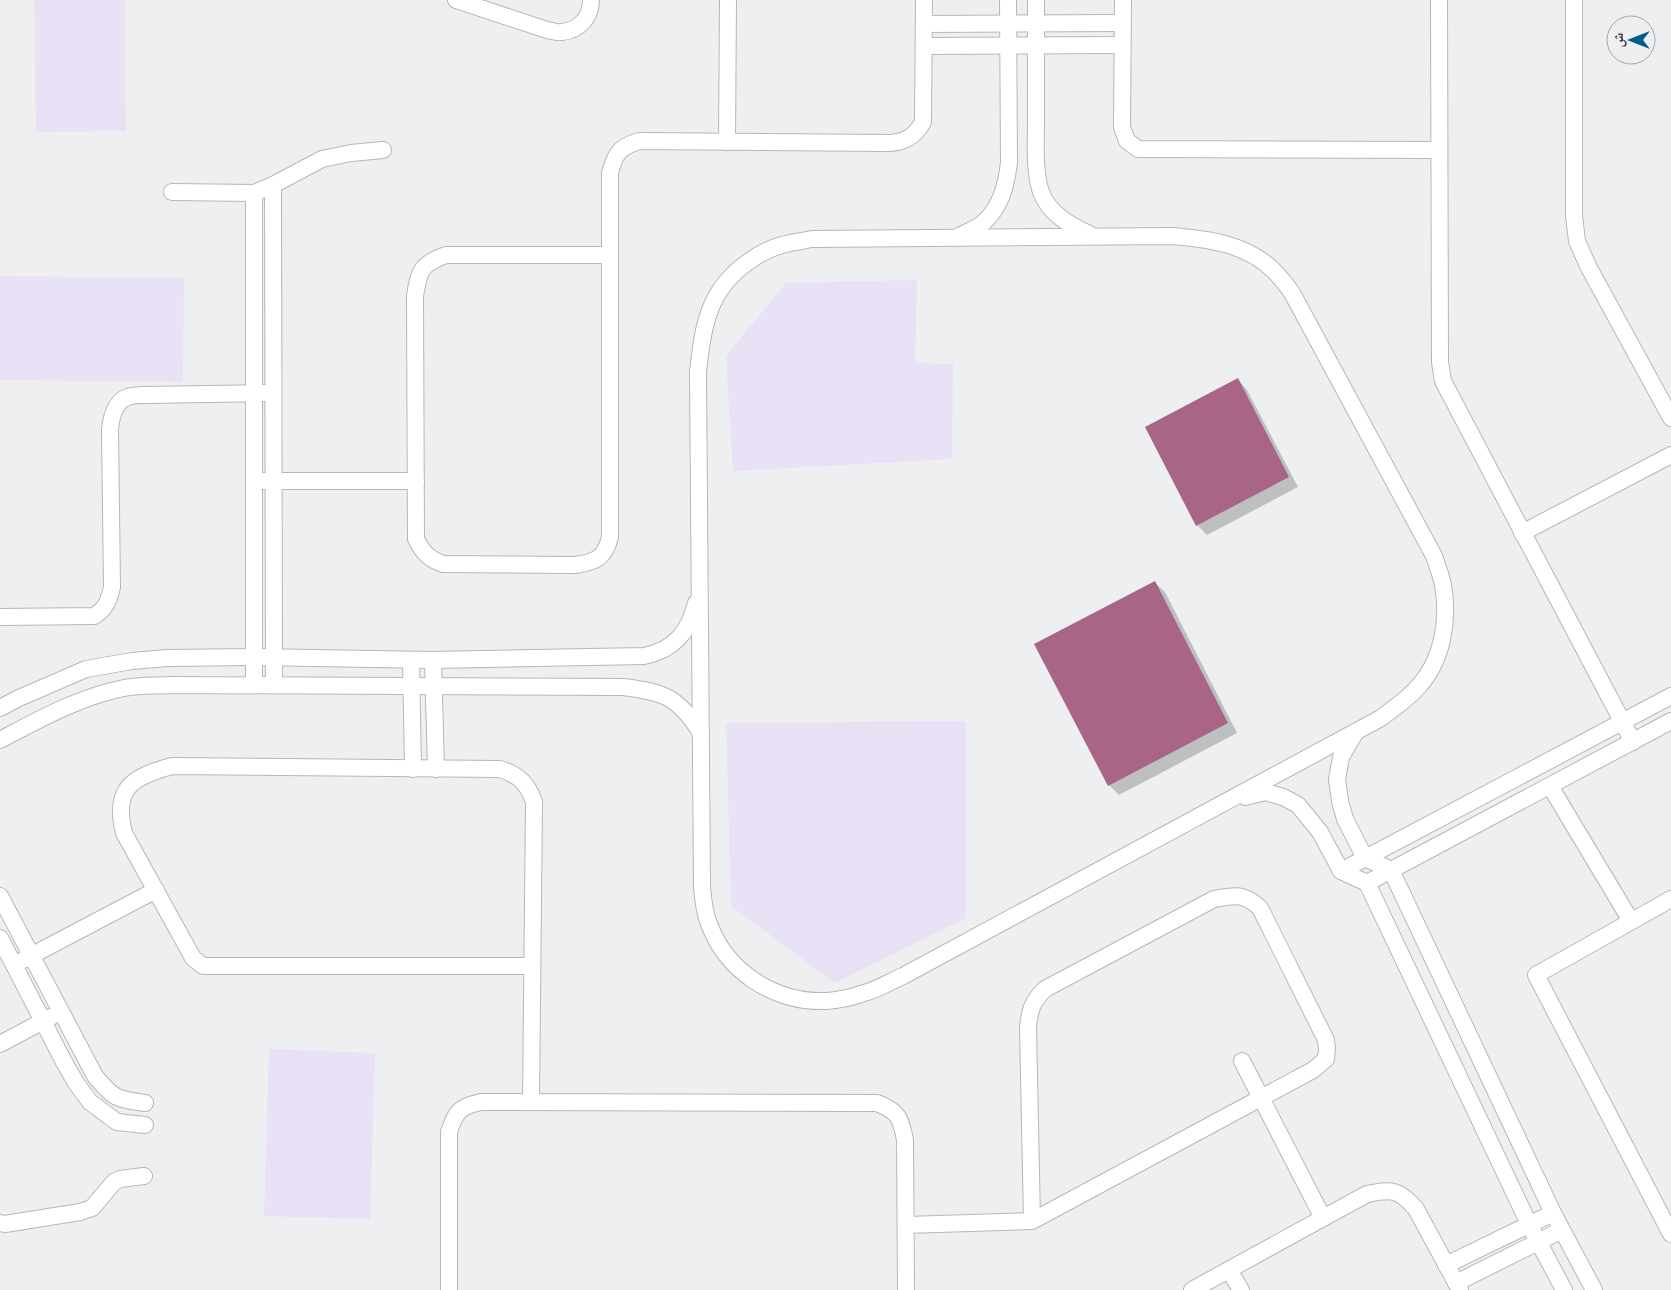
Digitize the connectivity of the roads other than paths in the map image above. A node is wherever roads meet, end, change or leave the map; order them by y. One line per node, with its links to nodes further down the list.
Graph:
1 (456, 0): 2 (street)
2 (591, 0)
3 (728, 0): 18 (street)
4 (924, 0): 10 (street)
5 (1008, 0): 11 (street)
6 (1036, 0): 12 (street)
7 (1122, 0): 13 (street)
8 (1439, 0): 20 (street)
9 (1574, 0): 29 (street)
10 (924, 24): 11 (street); 17 (street)
11 (1008, 24): 12 (street); 14 (street)
12 (1036, 24): 13 (street); 15 (street)
13 (1122, 24): 16 (street)
14 (1008, 45): 15 (street); 17 (street); 25 (street)
15 (1036, 45): 16 (street); 24 (street)
16 (1122, 45): 20 (street)
17 (924, 46): 18 (street)
18 (727, 142): 26 (street)
19 (383, 150): 21 (street)
20 (1440, 150): 34 (street)
21 (273, 185): 23 (street); 27 (street)
22 (172, 192): 23 (street)
23 (254, 193): 28 (street)
24 (1096, 236): 25 (street); 49 (street)
25 (956, 237): 35 (street)
26 (610, 255): 33 (street); 33 (street)
27 (273, 393): 28 (street); 32 (street)
28 (253, 394): 31 (street); 36 (street)
29 (1671, 418)
30 (1671, 455): 34 (street)
31 (253, 481): 32 (street); 37 (street)
32 (273, 481): 33 (street); 38 (street)
33 (416, 481)
34 (1522, 533): 48 (street)
35 (700, 583): 40 (street); 50 (street)
36 (0, 617)
37 (253, 657): 38 (street); 41 (street); 46 (street)
38 (273, 658): 39 (street); 42 (street)
39 (410, 660): 40 (street); 44 (street)
40 (433, 660): 43 (street)
41 (254, 685): 42 (street); 51 (street)
42 (274, 685): 44 (street)
43 (434, 686): 44 (street); 50 (street); 54 (street)
44 (411, 687): 53 (street)
45 (1671, 696): 48 (street)
46 (0, 708)
47 (1671, 721): 52 (street)
48 (1622, 722): 52 (street); 57 (street)
49 (1356, 731): 56 (street); 57 (street)
50 (701, 733): 56 (street)
51 (0, 740)
52 (1632, 742): 55 (street)
53 (413, 768): 54 (street); 61 (street)
54 (436, 768): 68 (street)
55 (1550, 786): 58 (street); 64 (street)
56 (1228, 801): 59 (street)
57 (1366, 858): 58 (street); 59 (street)
58 (1391, 870): 60 (street); 78 (street)
59 (1341, 871): 60 (street)
60 (1367, 883): 82 (street)
61 (156, 890): 66 (street); 68 (street)
62 (0, 896): 66 (street)
63 (1671, 899): 64 (street)
64 (1631, 921): 85 (street)
65 (0, 938): 67 (street)
66 (32, 955): 67 (street); 69 (street)
67 (14, 965): 70 (street)
68 (531, 966): 74 (street)
69 (61, 1012): 70 (street); 75 (street)
70 (43, 1022): 71 (street); 76 (street)
71 (0, 1044)
72 (1242, 1061): 73 (street)
73 (1261, 1098): 79 (street); 80 (street); 80 (street)
74 (531, 1102): 83 (street); 90 (street)
75 (145, 1103)
76 (145, 1125)
77 (144, 1176): 81 (street)
78 (1553, 1213): 82 (street); 84 (street)
79 (1323, 1218): 87 (street); 88 (street)
80 (1032, 1221): 83 (street)
81 (0, 1223)
82 (1529, 1224): 86 (street); 87 (street)
83 (906, 1225): 91 (street)
84 (1562, 1230): 86 (street); 95 (street)
85 (1671, 1234)
86 (1538, 1242): 89 (street); 94 (street)
87 (1446, 1265): 89 (street)
88 (1229, 1270): 92 (street); 93 (street)
89 (1458, 1286)
90 (449, 1290)
91 (906, 1290)
92 (1192, 1290)
93 (1240, 1290)
94 (1564, 1290)
95 (1594, 1290)

